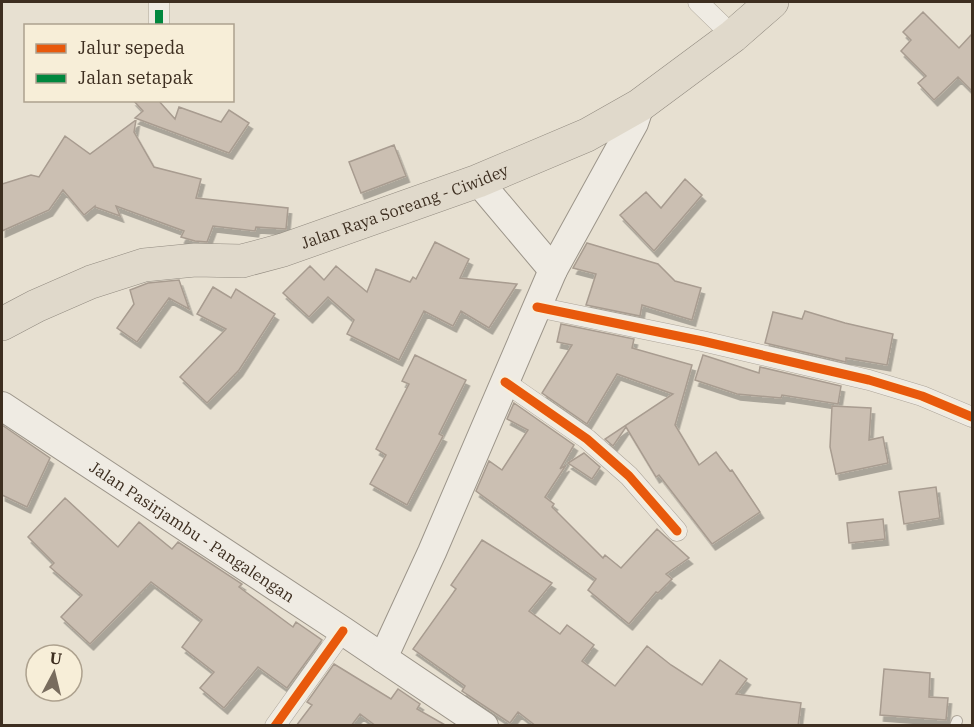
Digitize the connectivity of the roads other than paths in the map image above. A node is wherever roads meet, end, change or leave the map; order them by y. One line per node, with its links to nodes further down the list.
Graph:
1 (159, 2): 4 (street)
2 (698, 2): 5 (street)
3 (772, 2): 5 (highway, Jalan Raya Soreang - Ciwidey)
4 (159, 24)
5 (733, 36): 6 (highway, Jalan Raya Soreang - Ciwidey)
6 (640, 105): 7 (highway, Jalan Raya Soreang - Ciwidey); 8 (main road)
7 (478, 181): 8 (main road); 10 (highway, Jalan Raya Soreang - Ciwidey)
8 (553, 270): 9 (main road)
9 (537, 308): 11 (main road); 13 (street)
10 (2, 324)
11 (505, 382): 14 (street); 16 (main road)
12 (2, 406): 15 (main road, Jalan Pasirjambu - Pangalengan)
13 (972, 417)
14 (677, 531)
15 (343, 630): 16 (main road, Jalan Pasirjambu - Pangalengan); 17 (street)
16 (383, 658): 18 (main road, Jalan Pasirjambu - Pangalengan)
17 (275, 726)
18 (484, 726)

